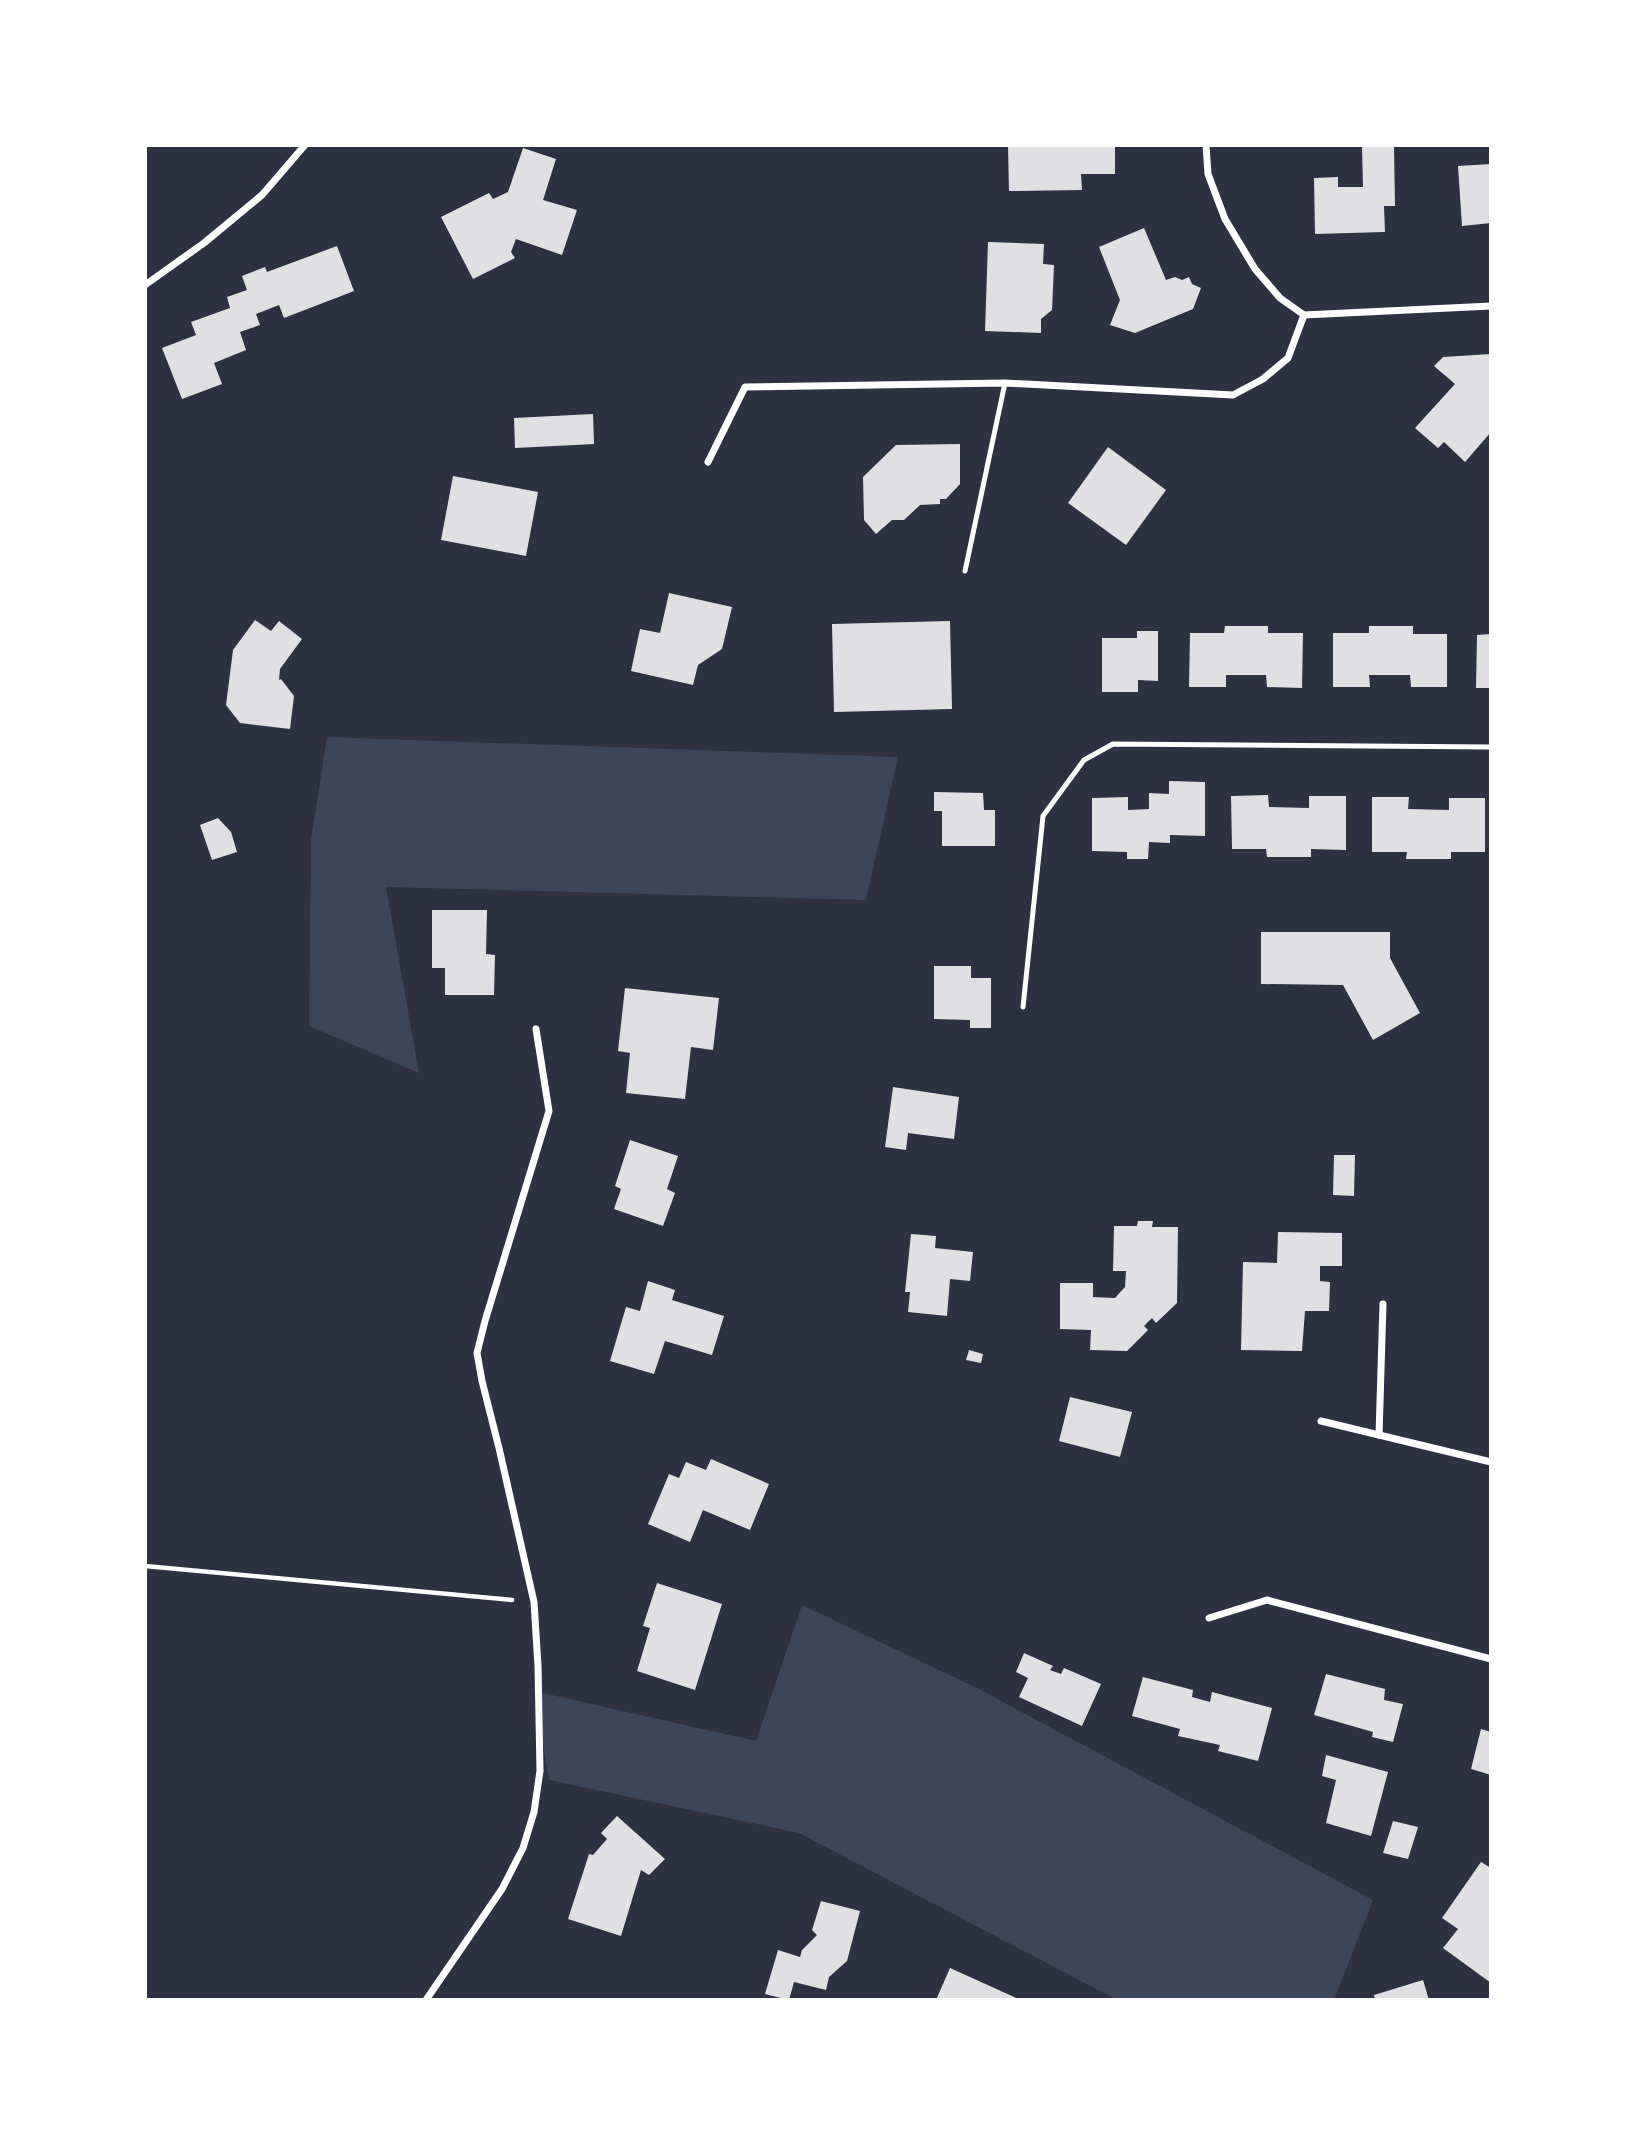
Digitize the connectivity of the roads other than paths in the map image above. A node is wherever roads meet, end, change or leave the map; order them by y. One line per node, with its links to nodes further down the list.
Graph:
1 (305, 145): 3 (street)
2 (1206, 145): 5 (street)
3 (145, 285)
4 (1491, 306): 5 (street)
5 (1304, 315): 6 (street)
6 (1005, 383): 7 (street); 8 (lane)
7 (708, 462)
8 (965, 571)
9 (1491, 747): 10 (lane)
10 (1023, 1007)
11 (536, 1029): 18 (street)
12 (1383, 1304): 14 (street)
13 (1321, 1421): 14 (street)
14 (1379, 1435): 15 (street)
15 (1491, 1462)
16 (1209, 1618): 17 (street)
17 (1491, 1659)
18 (426, 2000)

